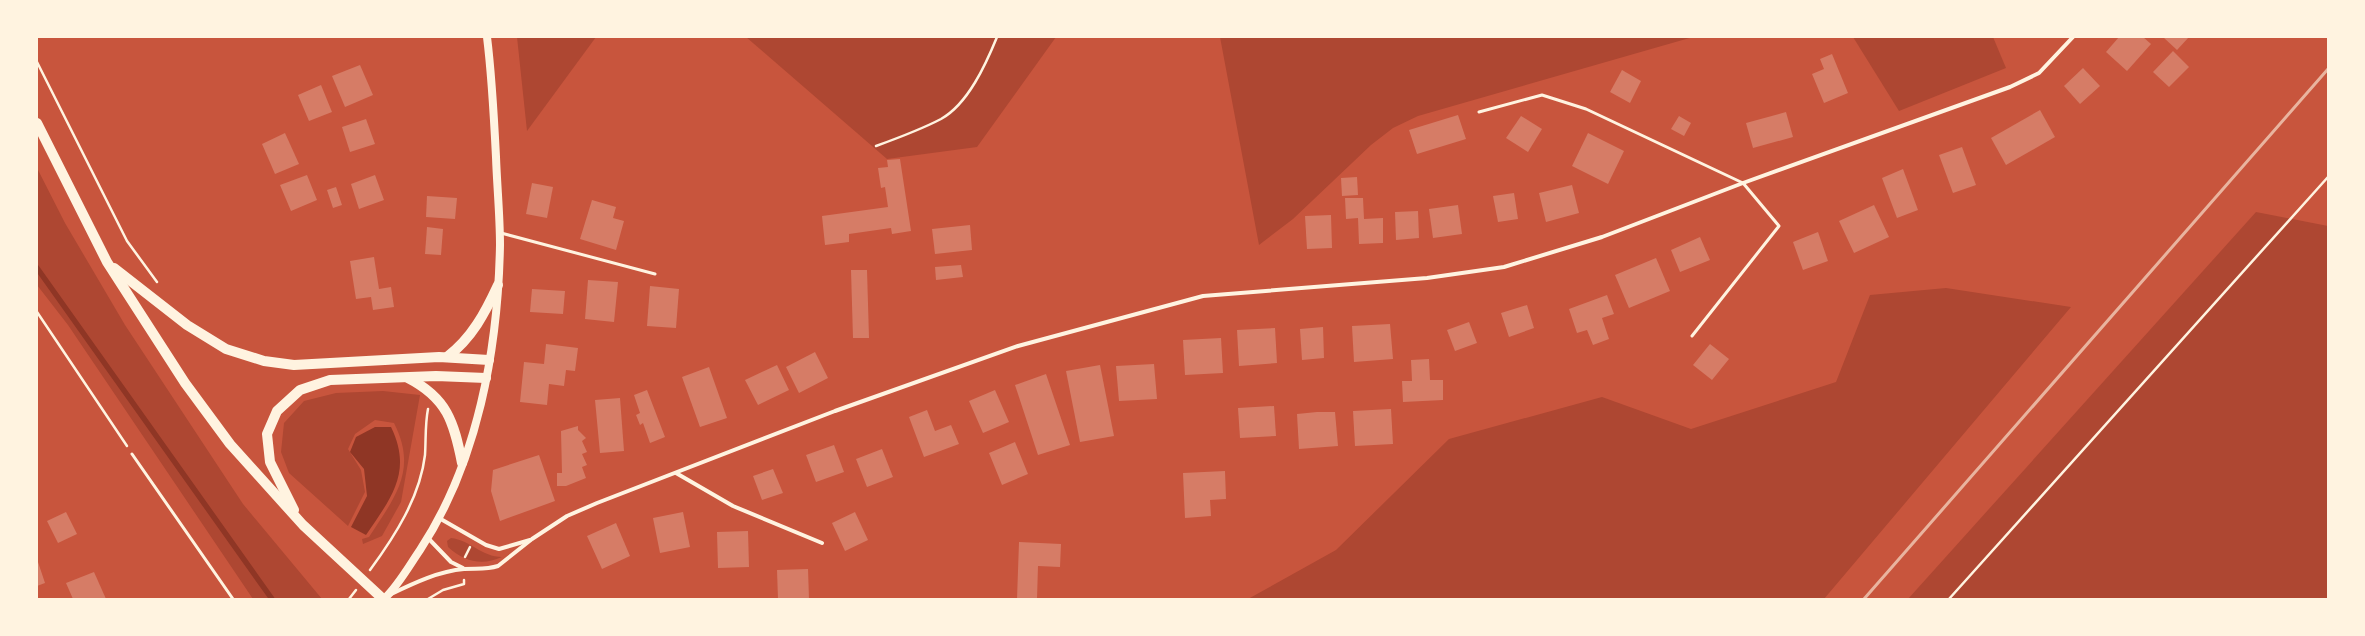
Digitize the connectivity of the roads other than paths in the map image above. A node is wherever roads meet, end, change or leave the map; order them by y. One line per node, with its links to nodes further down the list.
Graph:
1 (487, 37): 6 (main road)
2 (2074, 37): 5 (street)
3 (1479, 112): 5 (lane)
4 (37, 123): 7 (main road)
5 (1743, 183): 10 (lane); 17 (street)
6 (499, 232): 8 (lane); 9 (main road)
7 (107, 262): 11 (main road); 19 (main road)
8 (655, 274)
9 (498, 286): 11 (main road); 12 (main road)
10 (1692, 336)
11 (447, 357): 12 (main road)
12 (489, 360): 14 (main road)
13 (406, 377): 14 (main road); 16 (main road); 19 (main road)
14 (486, 378): 16 (main road)
15 (132, 454): 25 (lane)
16 (462, 463): 18 (main road)
17 (676, 473): 21 (street); 22 (street)
18 (439, 518): 20 (main road); 21 (street)
19 (303, 525): 24 (main road)
20 (428, 538): 23 (street); 24 (main road)
21 (532, 539): 23 (street)
22 (822, 543)
23 (464, 569): 24 (street)
24 (385, 598)
25 (232, 599)

